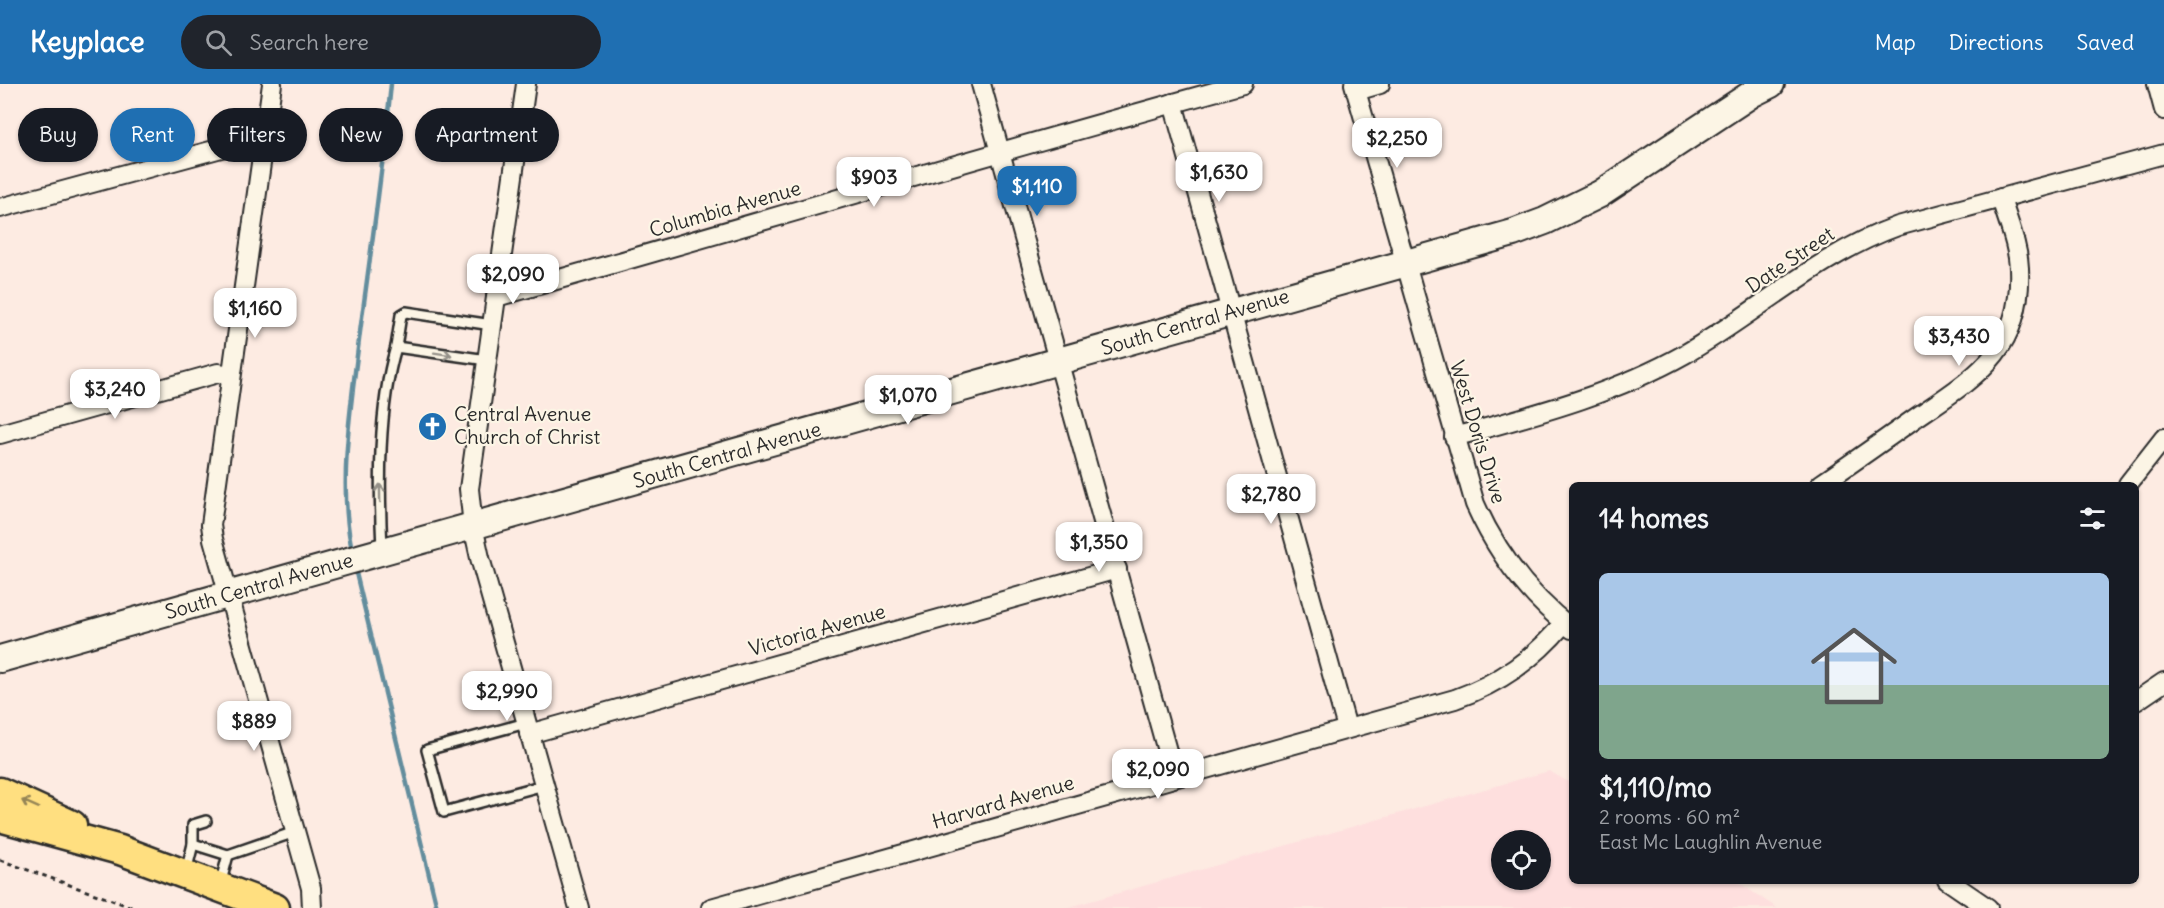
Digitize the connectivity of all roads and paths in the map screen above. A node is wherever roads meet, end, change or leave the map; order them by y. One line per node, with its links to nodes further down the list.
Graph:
1 (272, 84): 10 (street)
2 (526, 84): 19 (street)
3 (981, 84): 13 (street)
4 (1243, 84): 9 (street, Columbia Avenue)
5 (1380, 84): 8 (street)
6 (1771, 84): 18 (street, South Central Avenue)
7 (2157, 84): 11 (street)
8 (1355, 87): 18 (street, West Doris Drive)
9 (1173, 103): 13 (street, Columbia Avenue); 20 (street)
10 (269, 108)
11 (2164, 110)
12 (207, 152): 17 (street)
13 (1000, 152): 19 (street, Columbia Avenue); 24 (street)
14 (2164, 154): 16 (street, Date Street)
15 (261, 162): 25 (street)
16 (2001, 198): 27 (street, Date Street); 29 (street)
17 (0, 208)
18 (1404, 264): 20 (street, South Central Avenue); 27 (street, West Doris Drive)
19 (496, 297): 21 (street)
20 (1231, 312): 24 (street, South Central Avenue); 39 (street)
21 (492, 325): 22 (lane); 23 (street)
22 (396, 347): 23 (lane, one-way to 23); 32 (lane, one-way to 22)
23 (487, 360): 31 (street)
24 (1058, 360): 31 (street, South Central Avenue); 33 (street)
25 (231, 375): 26 (street); 34 (street)
26 (0, 434)
27 (1454, 437): 35 (street, West Doris Drive)
28 (2164, 438): 30 (street)
29 (1824, 482)
30 (2130, 482)
31 (473, 526): 32 (street, South Central Avenue); 40 (street)
32 (382, 551): 34 (street, South Central Avenue)
33 (1117, 569): 40 (street, Victoria Avenue); 41 (street)
34 (228, 594): 36 (street, South Central Avenue); 46 (street)
35 (1568, 626): 39 (street, Harvard Avenue)
36 (0, 659)
37 (2164, 682): 38 (street)
38 (2139, 699)
39 (1347, 728): 41 (street, Harvard Avenue)
40 (528, 729): 42 (street); 42 (lane)
41 (1174, 776): 58 (street, Harvard Avenue)
42 (544, 785): 57 (street)
43 (0, 792): 48 (main road, one-way to 43)
44 (0, 817): 48 (main road)
45 (206, 821): 47 (lane)
46 (295, 832): 49 (lane); 56 (street)
47 (193, 844): 49 (lane); 51 (lane)
48 (120, 850): 51 (main road)
49 (228, 855): 53 (lane)
50 (0, 860): 54 (path)
51 (185, 874): 53 (main road)
52 (1953, 884): 59 (street)
53 (219, 887): 55 (main road)
54 (134, 908)
55 (275, 908)
56 (312, 908)
57 (579, 908)
58 (711, 908)
59 (1988, 908)

